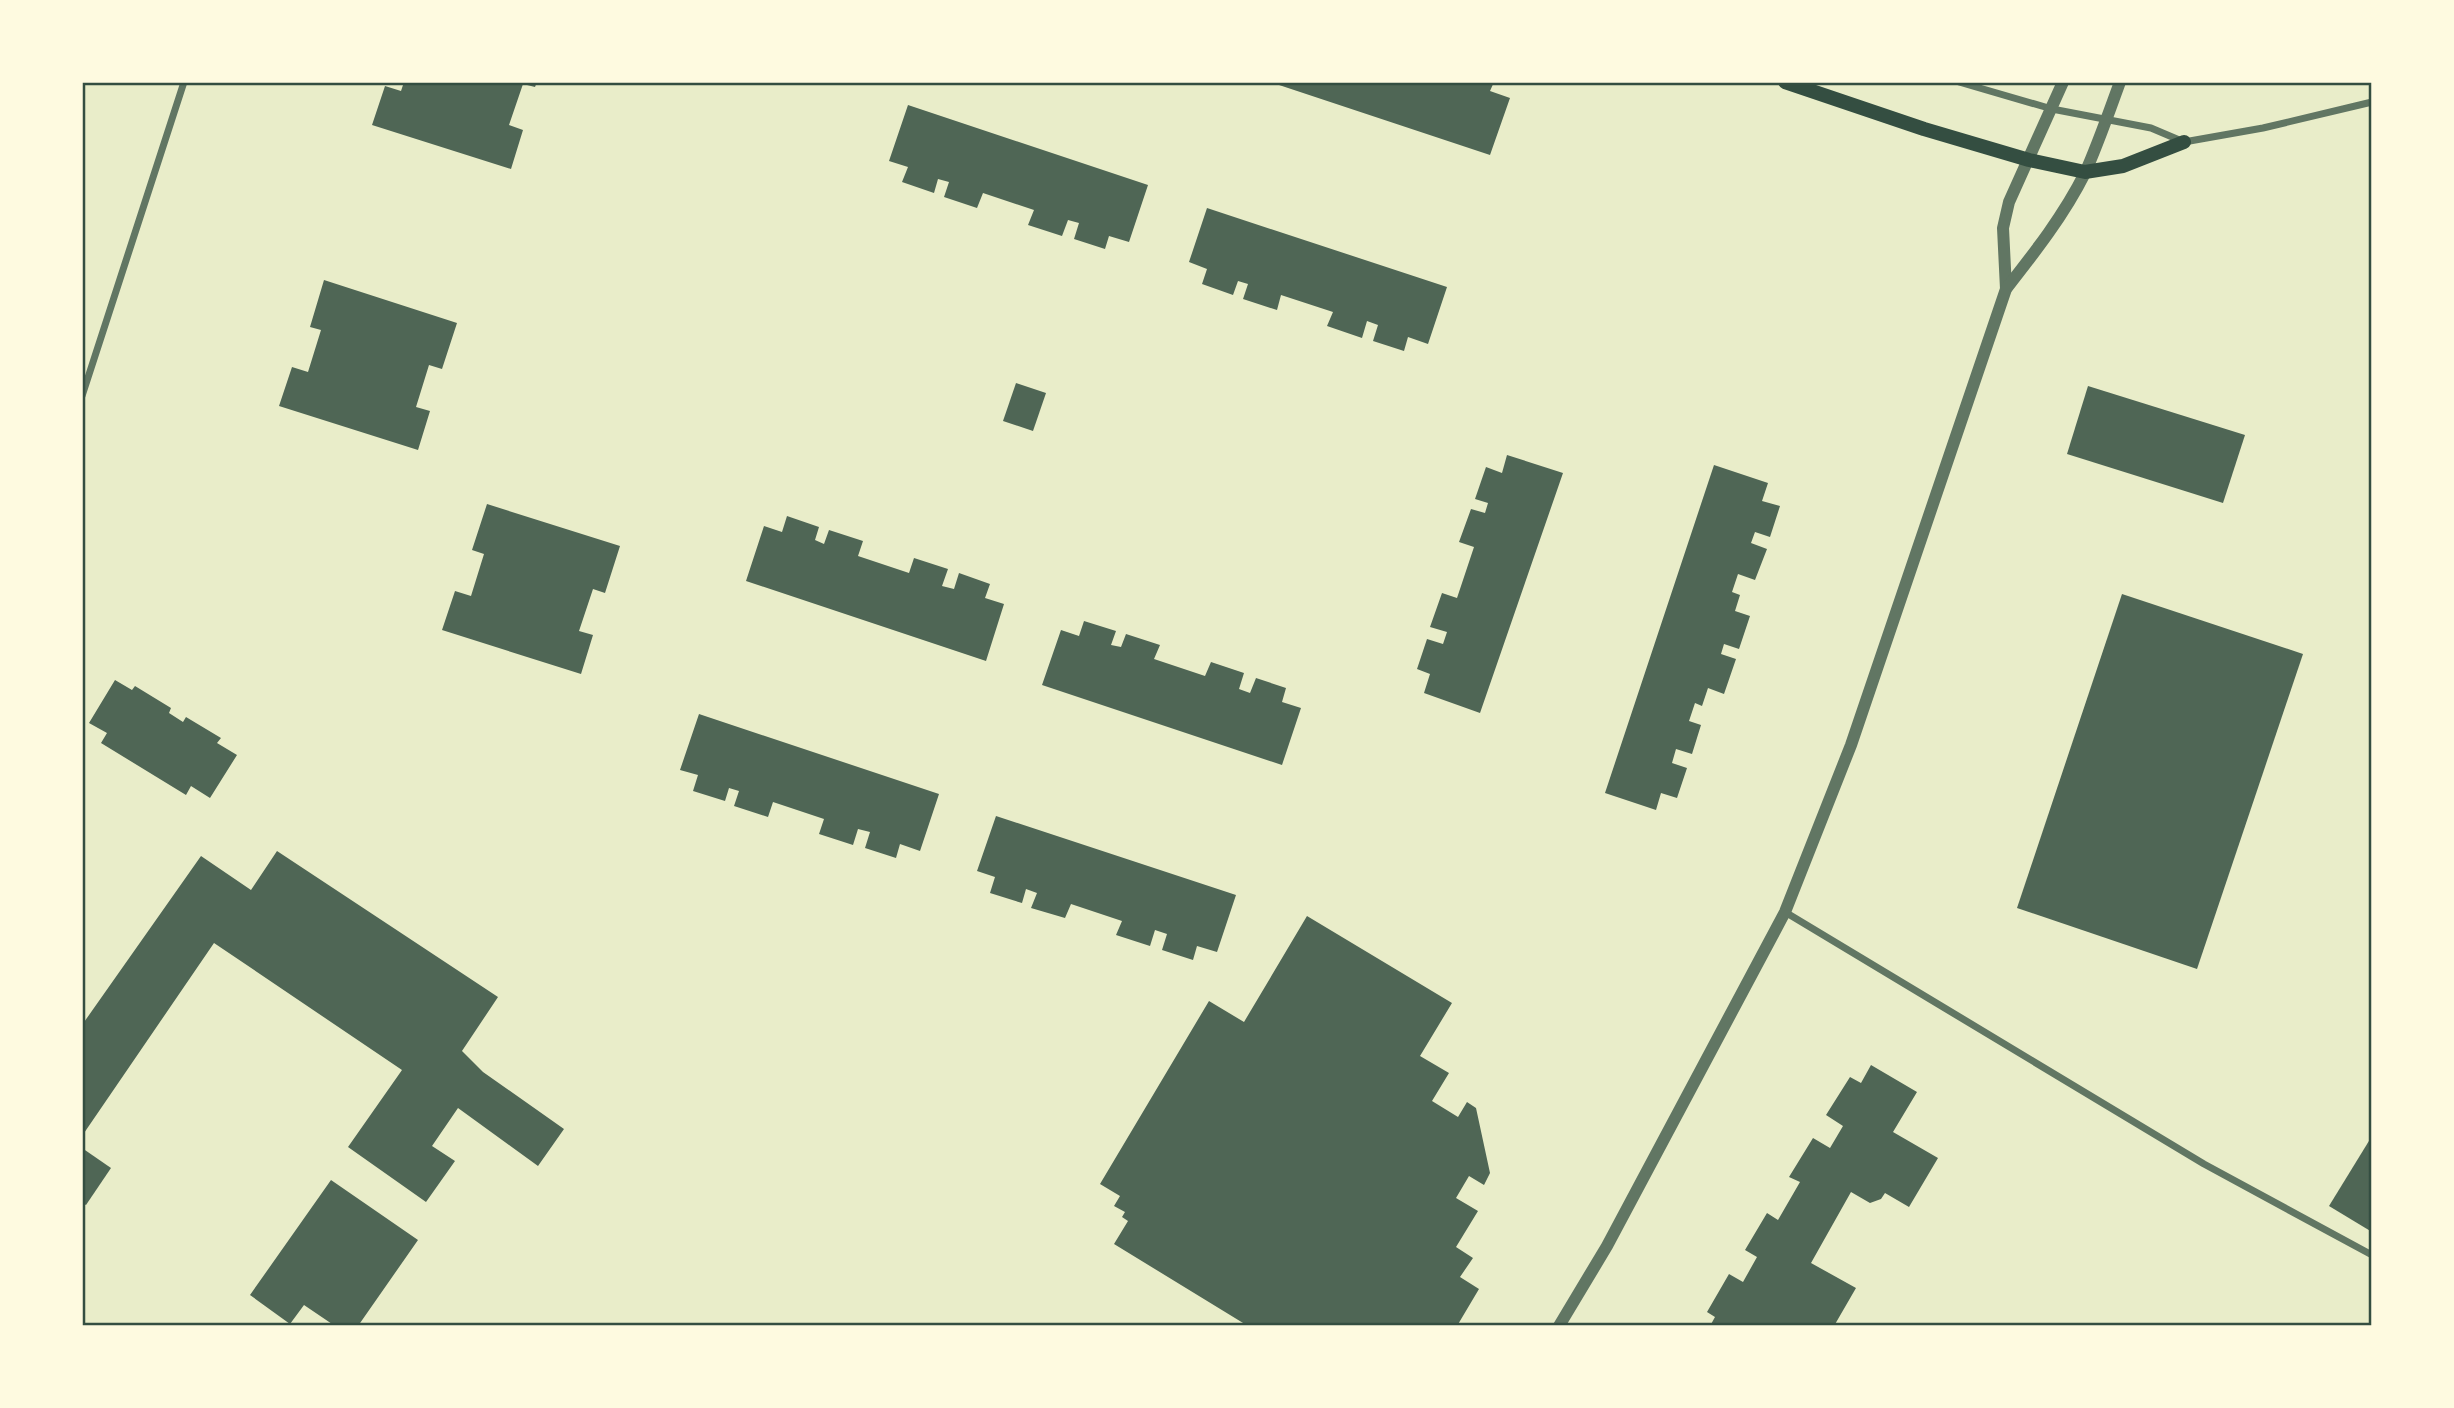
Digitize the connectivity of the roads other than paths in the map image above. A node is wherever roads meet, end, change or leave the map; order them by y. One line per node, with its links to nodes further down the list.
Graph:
1 (184, 82): 15 (street)
2 (1786, 82): 12 (main road)
3 (1959, 82): 8 (street)
4 (2063, 82): 8 (street)
5 (2120, 82): 10 (street)
6 (2372, 102): 7 (street)
7 (2356, 104): 9 (street); 11 (street)
8 (2052, 109): 10 (street); 12 (street)
9 (2372, 109)
10 (2106, 120): 11 (street); 13 (street)
11 (2184, 142): 13 (main road)
12 (2029, 160): 13 (main road); 14 (street)
13 (2085, 172): 14 (street)
14 (2006, 289): 16 (street)
15 (82, 396)
16 (1785, 912): 17 (street); 18 (street)
17 (2372, 1255)
18 (1559, 1326)

